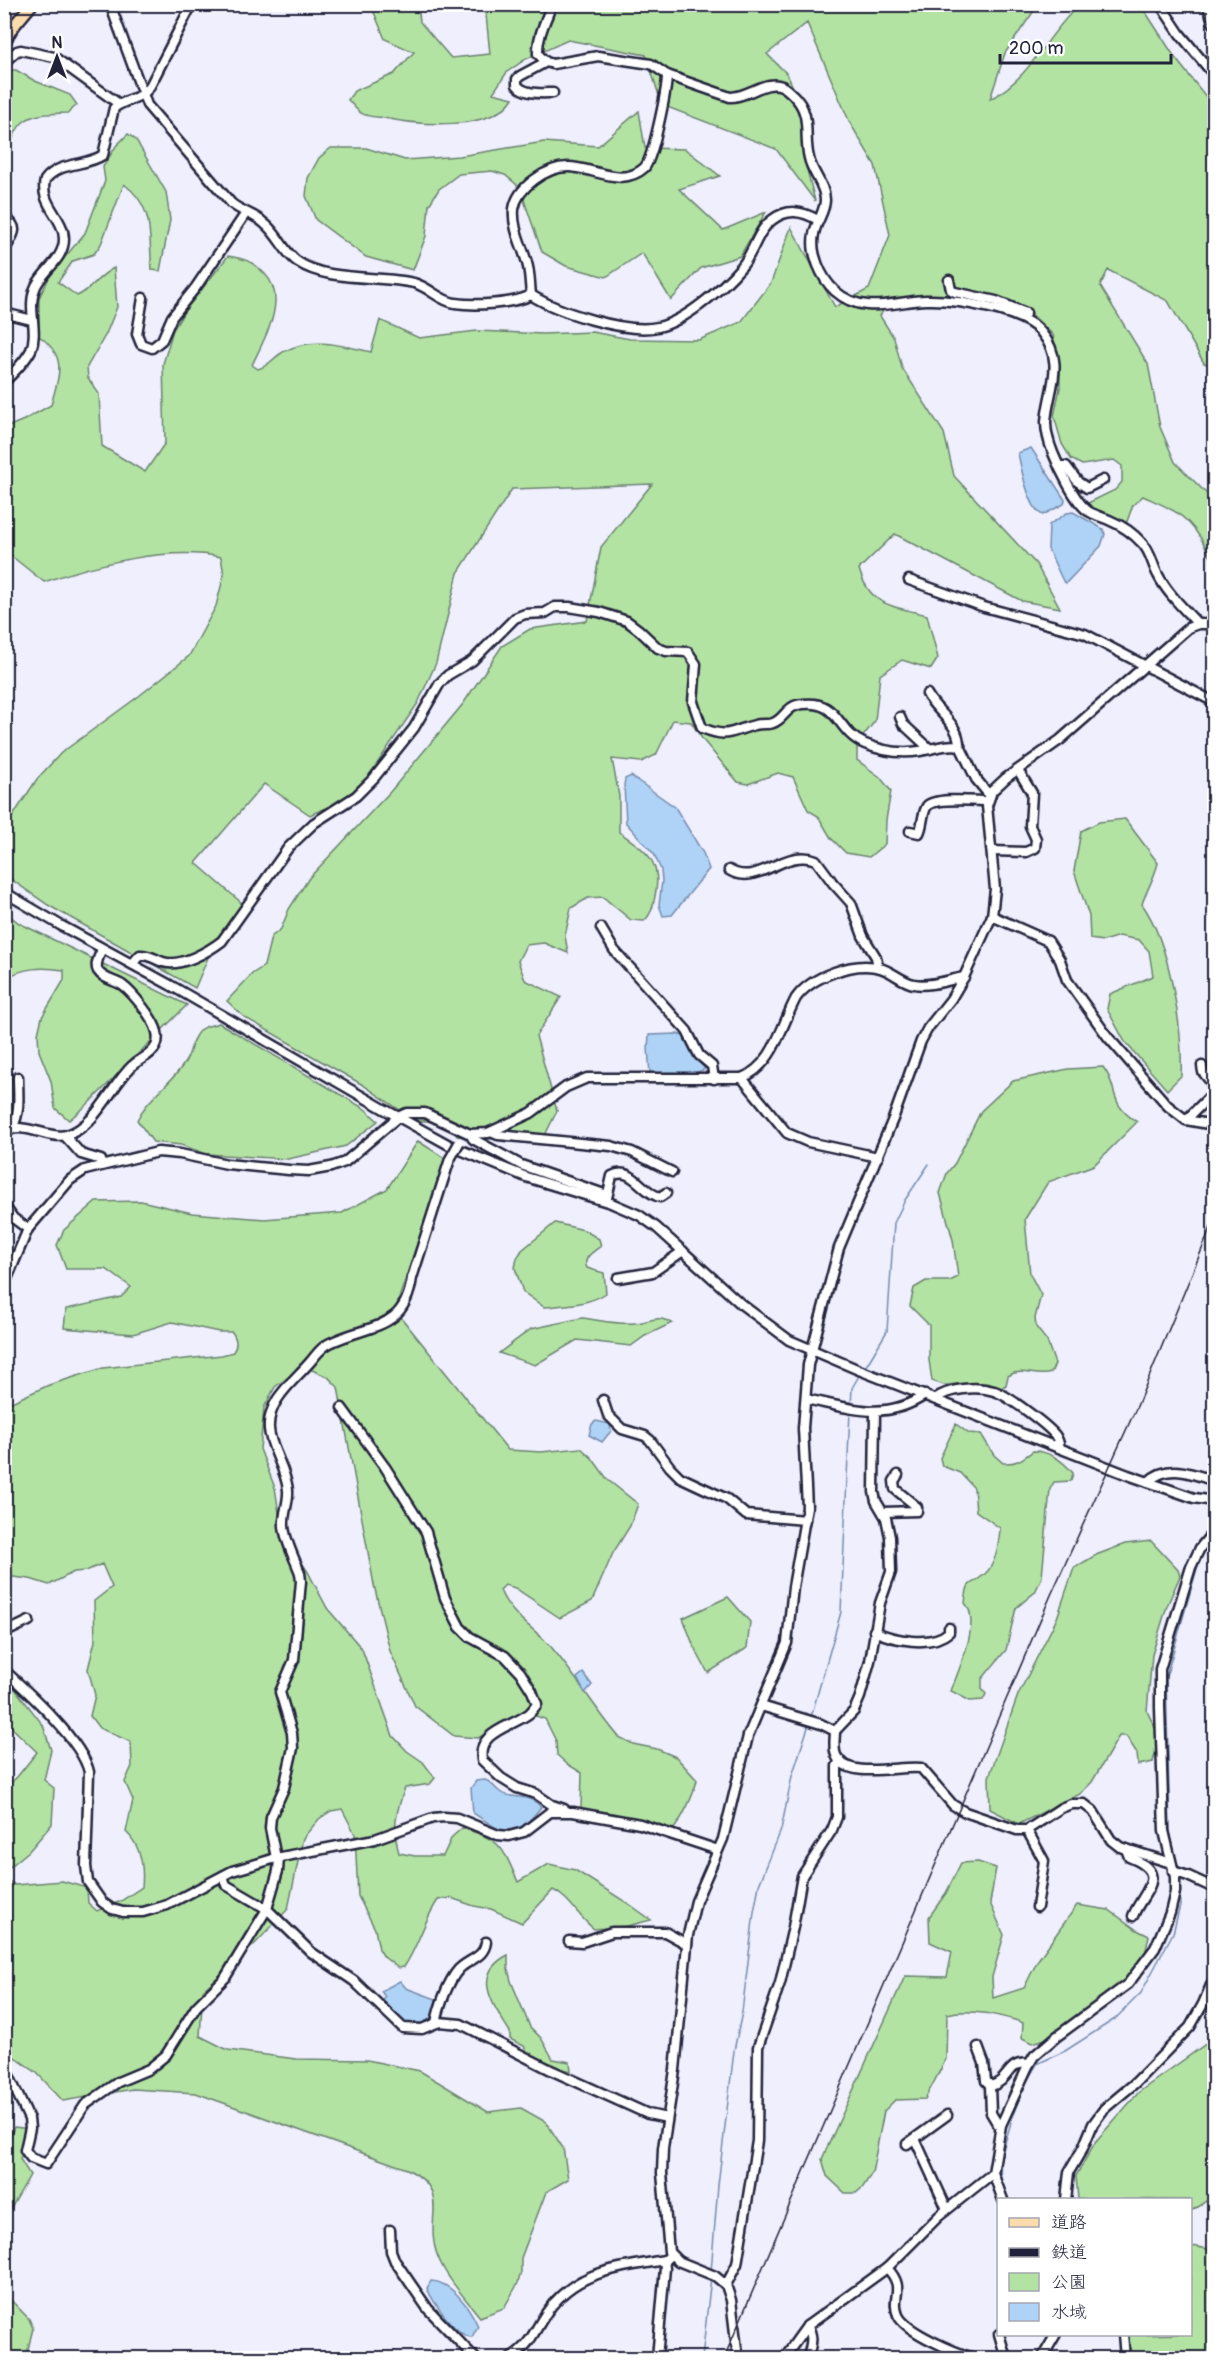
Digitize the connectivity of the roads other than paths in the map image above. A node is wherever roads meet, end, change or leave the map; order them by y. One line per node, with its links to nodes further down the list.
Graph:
1 (32, 4): 8 (main road)
2 (110, 4): 14 (street)
3 (192, 4): 14 (street)
4 (552, 4): 10 (street)
5 (1160, 4): 12 (street)
6 (1208, 4): 7 (street)
7 (1215, 24)
8 (4, 42)
9 (4, 62): 15 (street)
10 (546, 62): 11 (street); 13 (street)
11 (667, 75): 18 (street); 21 (street)
12 (1215, 75)
13 (553, 93)
14 (142, 94): 15 (street); 16 (street)
15 (119, 104): 24 (street)
16 (246, 213): 21 (street); 22 (street)
17 (4, 217): 19 (street)
18 (818, 220): 21 (street); 25 (street)
19 (4, 251)
20 (949, 280): 25 (street)
21 (531, 295)
22 (143, 298)
23 (4, 311): 24 (street)
24 (32, 320): 26 (street)
25 (1043, 335): 27 (street)
26 (4, 381)
27 (1059, 466): 28 (street); 30 (street)
28 (1103, 480)
29 (909, 580): 32 (street)
30 (1198, 624): 31 (street); 32 (street)
31 (1215, 624)
32 (1145, 666): 34 (street); 38 (street)
33 (927, 694): 36 (street)
34 (1215, 702)
35 (900, 717): 37 (street)
36 (959, 746): 37 (street); 39 (street)
37 (930, 749): 47 (street)
38 (1018, 770): 39 (street); 41 (street)
39 (989, 798): 40 (street); 41 (street)
40 (910, 831)
41 (992, 851): 44 (street)
42 (729, 870): 48 (street)
43 (4, 892): 46 (street)
44 (992, 916): 49 (street); 57 (street)
45 (601, 928): 53 (street)
46 (102, 949): 47 (street); 62 (street)
47 (132, 964): 56 (street)
48 (878, 968): 49 (street); 52 (street)
49 (964, 977): 63 (street)
50 (1202, 1066): 54 (street)
51 (18, 1077): 59 (street)
52 (742, 1078): 53 (street); 63 (street)
53 (714, 1079): 60 (street)
54 (1215, 1086)
55 (1215, 1092): 57 (street)
56 (398, 1117): 61 (street); 64 (street); 67 (street)
57 (1186, 1120): 58 (street)
58 (1215, 1125)
59 (8, 1130): 62 (street)
60 (491, 1132): 61 (street); 65 (street)
61 (467, 1133): 67 (street); 100 (street, bridge)
62 (65, 1136): 64 (street)
63 (878, 1157): 73 (street)
64 (102, 1164): 69 (street)
65 (672, 1172)
66 (666, 1193): 67 (street)
67 (607, 1198): 70 (street)
68 (4, 1205): 69 (street)
69 (27, 1229): 72 (street)
70 (683, 1251): 71 (street); 73 (street)
71 (618, 1278)
72 (4, 1286)
73 (811, 1350): 74 (street); 75 (street)
74 (925, 1395): 76 (street); 79 (street)
75 (806, 1399): 79 (street); 86 (street)
76 (935, 1399): 80 (street); 80 (street)
77 (603, 1400): 86 (street)
78 (342, 1408): 96 (street)
79 (874, 1412): 85 (street)
80 (1060, 1448): 83 (street)
81 (898, 1475): 85 (street)
82 (1215, 1481): 83 (street)
83 (1148, 1482): 84 (street)
84 (1215, 1501)
85 (883, 1512): 90 (street)
86 (805, 1520): 93 (street)
87 (1215, 1531): 101 (street)
88 (29, 1621): 91 (street)
89 (949, 1628): 90 (street)
90 (874, 1631): 94 (street)
91 (4, 1633)
92 (4, 1670): 102 (street)
93 (761, 1706): 94 (street); 99 (street)
94 (835, 1731): 95 (street)
95 (840, 1760): 97 (street); 126 (street)
96 (573, 1812): 99 (street); 100 (street)
97 (1027, 1830): 98 (street); 104 (street)
98 (1126, 1849): 101 (street); 106 (street)
99 (718, 1850): 109 (street)
100 (278, 1858): 102 (street); 105 (street)
101 (1172, 1867): 103 (street); 113 (street)
102 (223, 1876): 105 (street)
103 (1215, 1888)
104 (1037, 1906)
105 (267, 1909): 111 (street); 114 (street)
106 (1133, 1916)
107 (569, 1941): 109 (street)
108 (486, 1942): 111 (street)
109 (687, 1944): 117 (street)
110 (1215, 1978): 121 (street)
111 (436, 2023): 117 (street)
112 (978, 2047): 115 (street)
113 (1029, 2064): 115 (street); 118 (street)
114 (4, 2065)
115 (990, 2086): 118 (street)
116 (947, 2115): 122 (street)
117 (667, 2118): 124 (street)
118 (1000, 2128): 119 (street)
119 (993, 2173): 120 (street); 122 (street)
120 (1003, 2198)
121 (1066, 2198)
122 (947, 2209): 125 (street)
123 (390, 2230): 131 (street)
124 (667, 2258): 126 (street); 132 (street); 133 (street)
125 (887, 2268): 127 (street); 137 (street)
126 (726, 2285): 134 (street)
127 (807, 2326): 135 (street); 136 (street)
128 (1000, 2336): 138 (street)
129 (1055, 2336): 139 (street)
130 (1123, 2336): 140 (street)
131 (475, 2358)
132 (510, 2358)
133 (657, 2358)
134 (738, 2358)
135 (784, 2358)
136 (808, 2358)
137 (974, 2358)
138 (1006, 2358)
139 (1040, 2358)
140 (1125, 2358)

